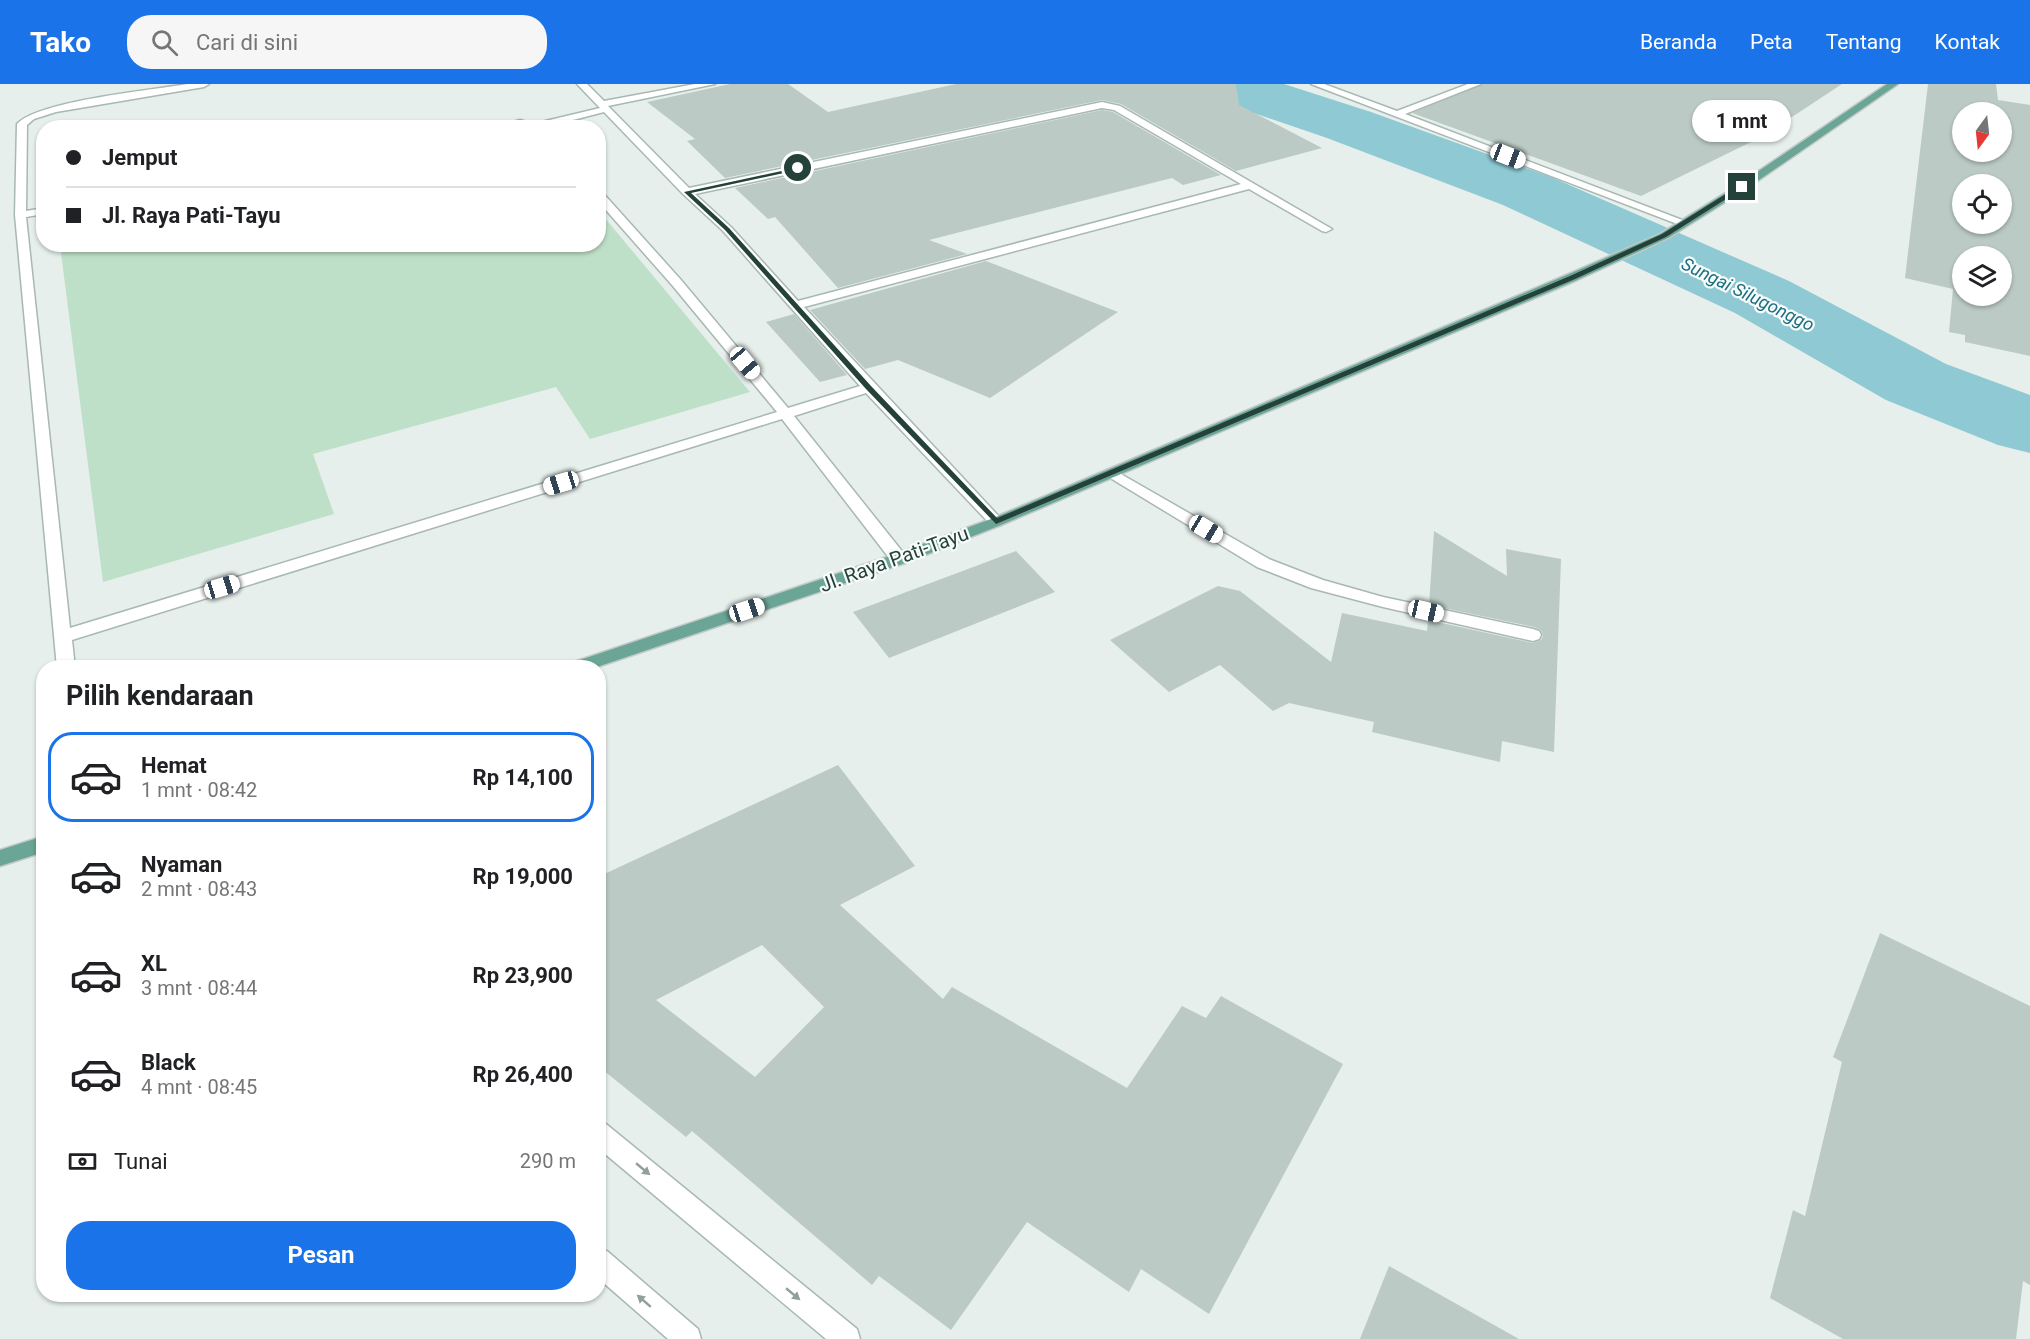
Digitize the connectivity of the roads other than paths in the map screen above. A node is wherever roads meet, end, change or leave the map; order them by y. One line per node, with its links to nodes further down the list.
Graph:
1 (204, 84): 14 (street)
2 (582, 84): 7 (street)
3 (710, 84): 7 (street)
4 (1316, 84): 8 (street)
5 (1476, 84): 8 (street)
6 (1893, 84): 15 (main road)
7 (605, 107): 9 (street); 11 (street)
8 (1398, 114): 15 (street)
9 (561, 120)
10 (1251, 185): 11 (street); 16 (street); 17 (street)
11 (687, 192): 17 (street)
12 (606, 203): 19 (street)
13 (36, 212): 14 (street)
14 (20, 215): 24 (street)
15 (1684, 223): 20 (main road, Jl. Raya Pati-Tayu)
16 (1326, 228)
17 (794, 306): 18 (street)
18 (869, 388): 19 (street); 21 (street)
19 (787, 413): 22 (street); 24 (street)
20 (1112, 472): 21 (main road, Jl. Raya Pati-Tayu); 23 (street)
21 (996, 522): 22 (main road, Jl. Raya Pati-Tayu)
22 (899, 559): 26 (main road, Jl. Raya Pati-Tayu)
23 (1533, 635)
24 (64, 636): 25 (street)
25 (66, 660)
26 (597, 660)
27 (36, 847): 28 (main road)
28 (0, 858)
29 (606, 1139): 32 (street, one-way to 32)
30 (606, 1267): 31 (street, one-way to 30)
31 (688, 1339)
32 (847, 1339)

